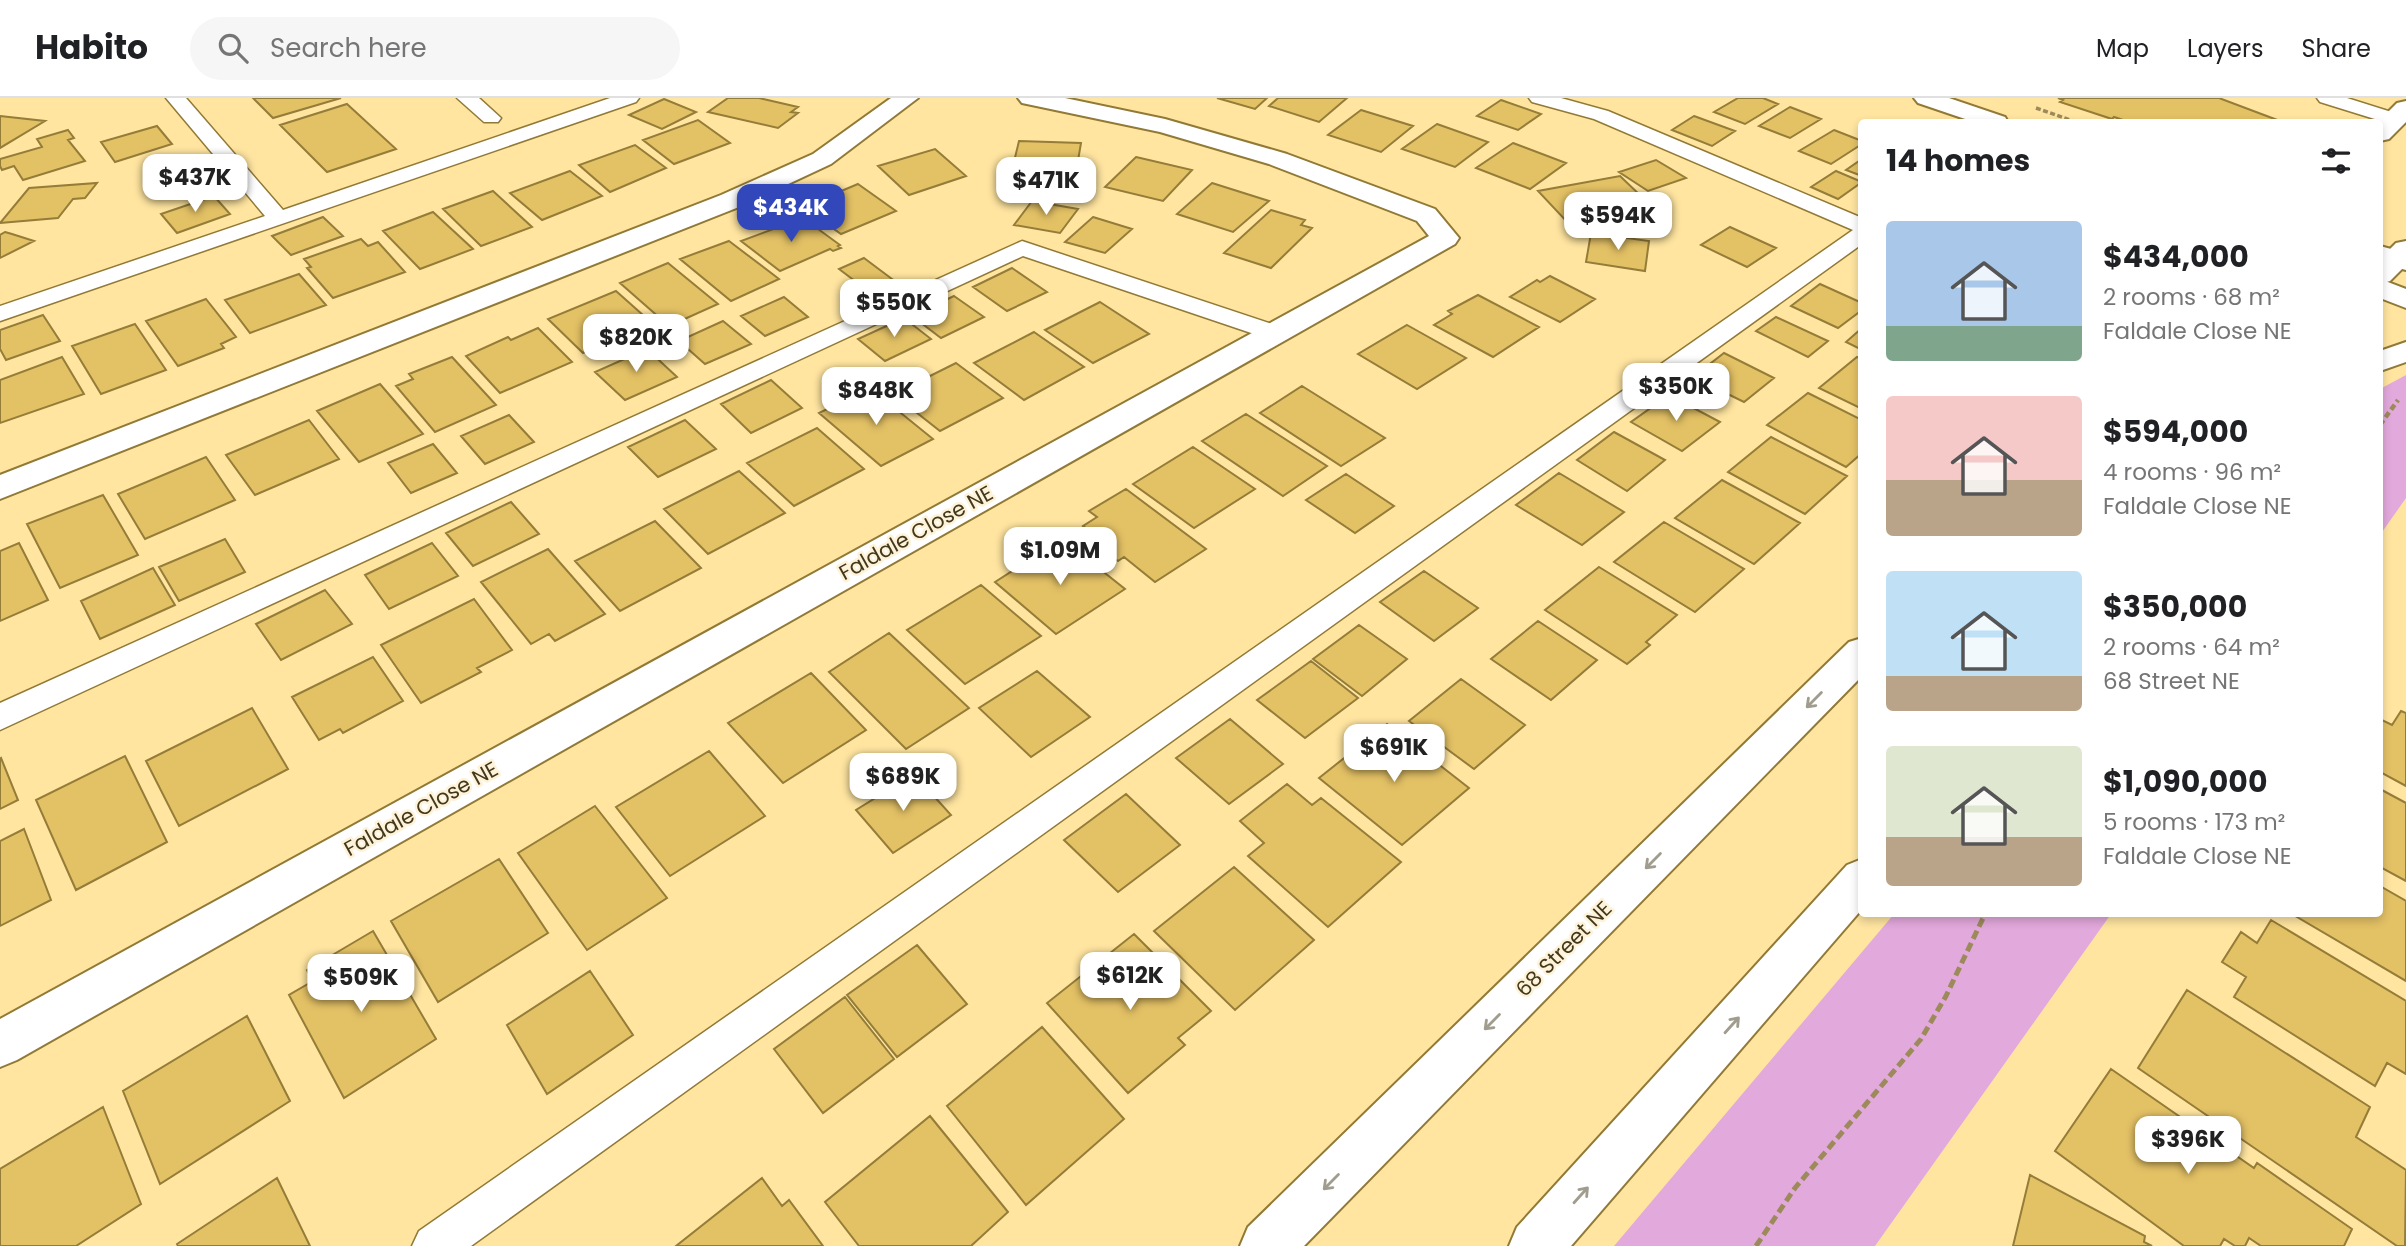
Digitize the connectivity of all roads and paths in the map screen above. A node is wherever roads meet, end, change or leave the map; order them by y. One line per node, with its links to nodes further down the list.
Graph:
1 (176, 98): 14 (lane)
2 (467, 98): 10 (lane)
3 (629, 98): 14 (lane)
4 (906, 98): 25 (street)
5 (1030, 98): 20 (street, Faldale Close NE)
6 (1539, 98): 15 (lane)
7 (1926, 98): 11 (street)
8 (2328, 98): 13 (lane)
9 (2028, 105): 12 (path)
10 (491, 118)
11 (1987, 119)
12 (2068, 119)
13 (2393, 120)
14 (279, 219): 19 (lane)
15 (1858, 224)
16 (1858, 237): 31 (lane)
17 (2383, 289): 18 (street)
18 (2406, 299)
19 (0, 314)
20 (1275, 333): 27 (lane); 30 (street, Faldale Close NE)
21 (2406, 352): 22 (street)
22 (2383, 361)
23 (2399, 398): 24 (path)
24 (2383, 421)
25 (0, 488)
26 (1858, 656): 32 (street, 68 Street NE, one-way to 32)
27 (0, 717)
28 (1858, 882): 33 (street, one-way to 28)
29 (1984, 917): 34 (path)
30 (0, 1044)
31 (434, 1246)
32 (1267, 1246)
33 (1536, 1246)
34 (1756, 1246)

